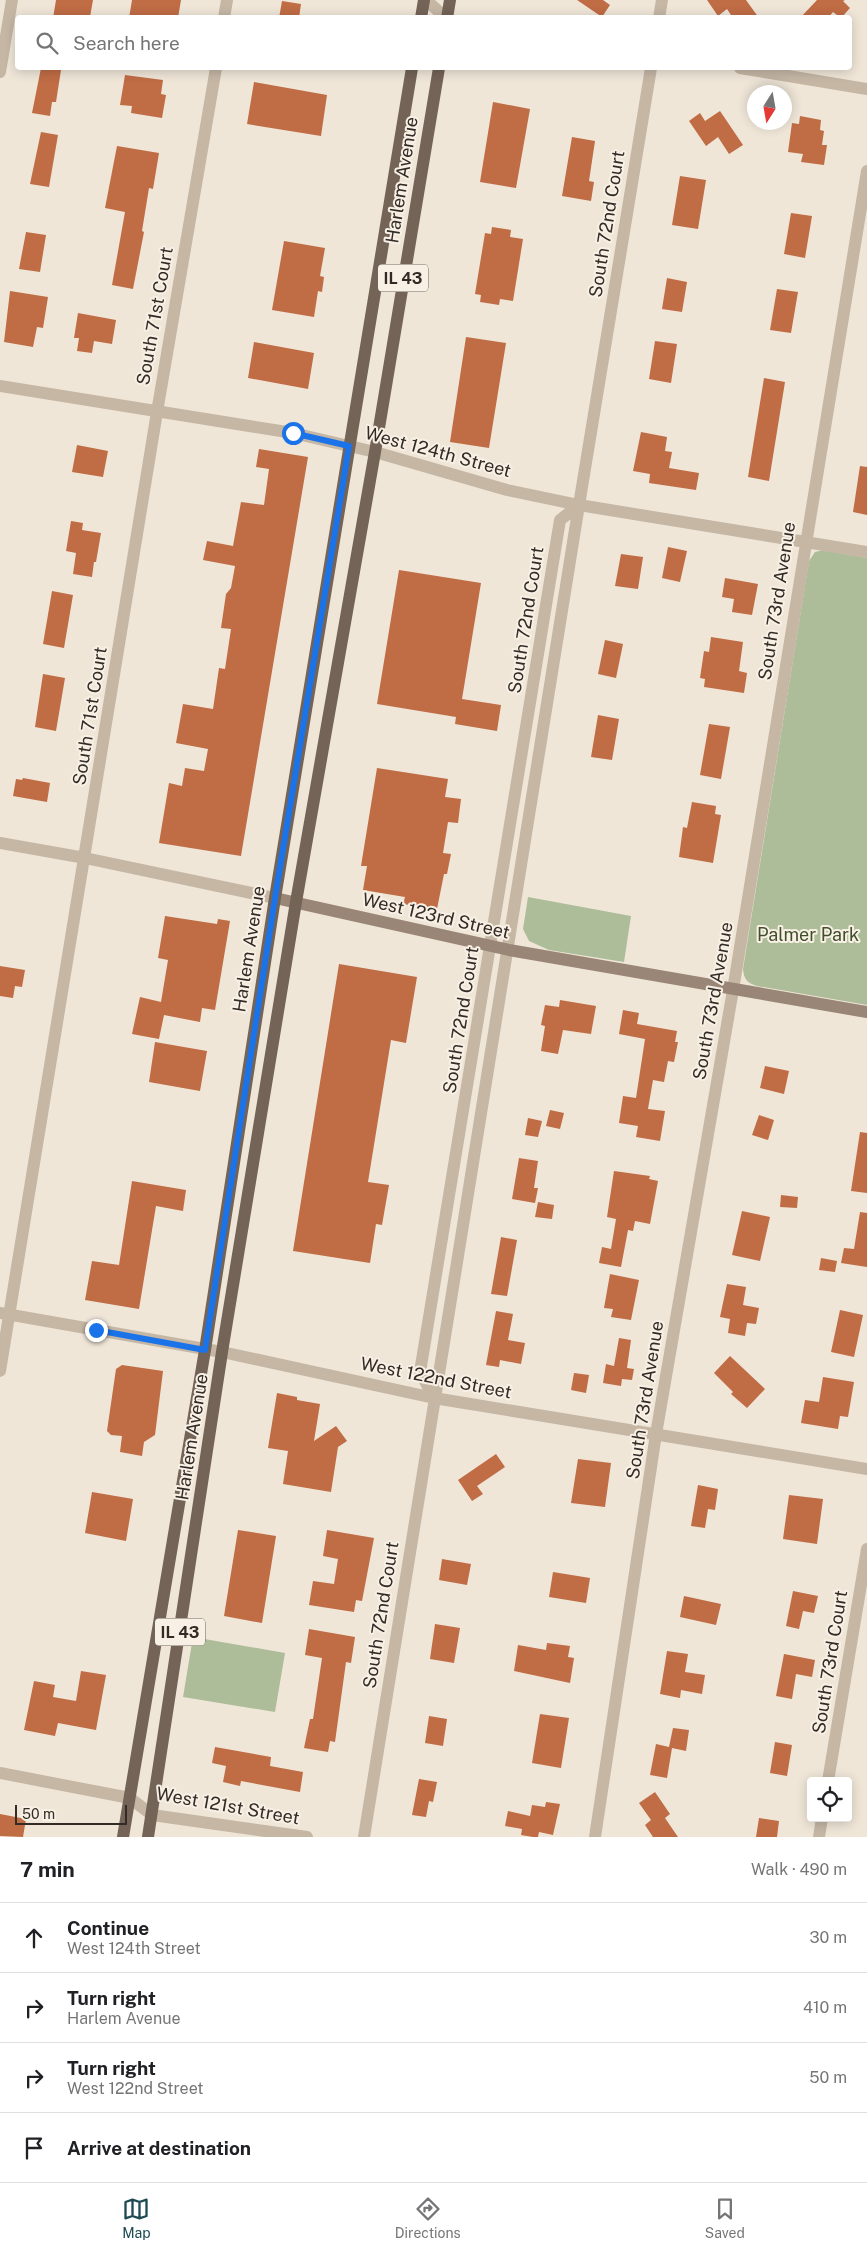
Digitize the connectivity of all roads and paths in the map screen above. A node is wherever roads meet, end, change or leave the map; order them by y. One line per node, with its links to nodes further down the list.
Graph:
1 (12, 0): 16 (street)
2 (228, 0): 6 (street)
3 (425, 0): 7 (main road); 8 (street)
4 (450, 0): 9 (main road)
5 (662, 0): 10 (street)
6 (225, 15)
7 (422, 15)
8 (442, 15)
9 (447, 15)
10 (660, 15)
11 (216, 70): 20 (street, South 71st Court)
12 (412, 70): 21 (main road, Harlem Avenue / IL 43)
13 (439, 70): 22 (main road, Harlem Avenue / IL 43)
14 (651, 70): 23 (street, South 72nd Court)
15 (752, 70): 17 (street)
16 (0, 72)
17 (867, 89)
18 (867, 171): 24 (street, South 73rd Avenue)
19 (0, 386): 20 (street, West 124th Street)
20 (156, 412): 21 (street, West 124th Street); 29 (street, South 71st Court)
21 (349, 446): 22 (street, West 124th Street); 30 (main road, Harlem Avenue / IL 43)
22 (375, 452): 23 (street, West 124th Street); 31 (main road, Harlem Avenue / IL 43)
23 (579, 505): 24 (street, West 124th Street); 26 (street, South 72nd Court); 27 (street, South 72nd Court)
24 (804, 542): 25 (street, West 124th Street); 34 (street, South 73rd Avenue)
25 (867, 552)
26 (514, 803): 27 (street); 32 (street, South 72nd Court)
27 (532, 806): 33 (street, South 72nd Court)
28 (0, 843): 29 (street, West 123rd Street)
29 (85, 858): 30 (street, West 123rd Street); 36 (street, South 71st Court)
30 (275, 898): 31 (street, West 123rd Street); 37 (main road, Harlem Avenue / IL 43)
31 (296, 902): 32 (street, West 123rd Street); 38 (main road, Harlem Avenue / IL 43)
32 (491, 946): 33 (street, West 123rd Street); 40 (street, South 72nd Court)
33 (509, 950): 34 (street, West 123rd Street); 40 (street, South 72nd Court)
34 (733, 990): 35 (street, West 123rd Street); 41 (street, South 73rd Avenue)
35 (867, 1012)
36 (4, 1314): 37 (street, West 122nd Street); 39 (street, South 71st Court)
37 (205, 1350): 38 (street, West 122nd Street); 46 (main road, Harlem Avenue / IL 43)
38 (222, 1352): 40 (street, West 122nd Street); 47 (main road, Harlem Avenue / IL 43)
39 (0, 1371)
40 (434, 1398): 41 (street, West 122nd Street); 52 (street, South 72nd Court)
41 (656, 1434): 42 (street, West 122nd Street); 53 (street, South 73rd Avenue)
42 (867, 1469)
43 (867, 1549): 45 (street, South 73rd Court)
44 (0, 1773): 46 (street, West 121st Street)
45 (829, 1777)
46 (130, 1798): 47 (street, West 121st Street); 49 (main road, Harlem Avenue / IL 43)
47 (152, 1815): 50 (main road, Harlem Avenue / IL 43); 51 (street, West 121st Street)
48 (821, 1822): 54 (street)
49 (123, 1837)
50 (148, 1837)
51 (306, 1837)
52 (364, 1837)
53 (594, 1837)
54 (819, 1837)

